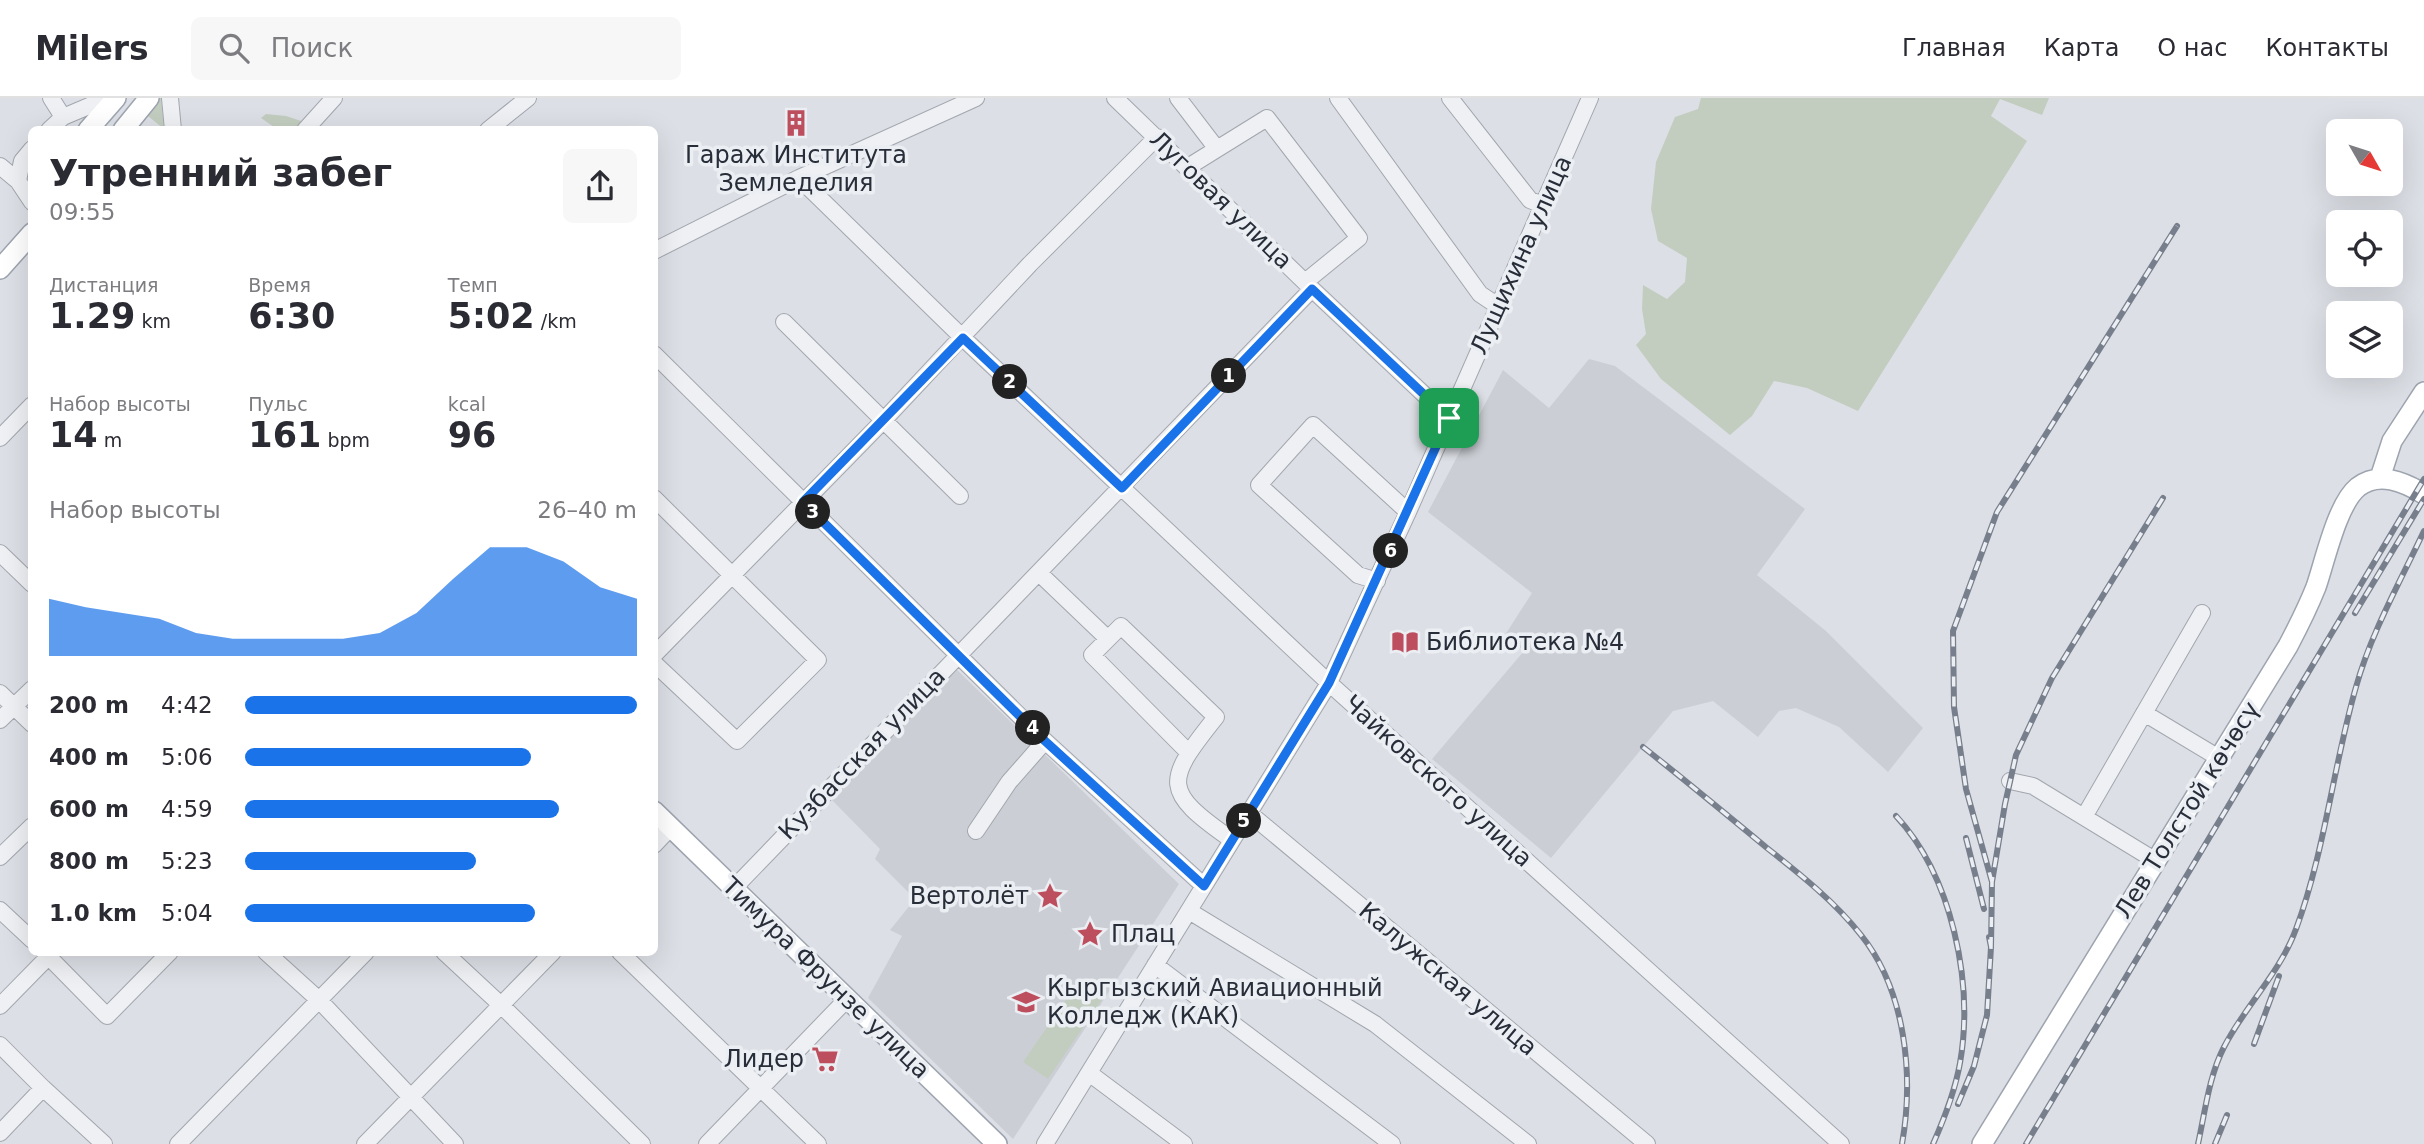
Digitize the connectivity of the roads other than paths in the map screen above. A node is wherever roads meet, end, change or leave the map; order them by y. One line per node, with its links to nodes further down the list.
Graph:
1 (51, 98): 13 (street)
2 (149, 98): 17 (main road)
3 (170, 98): 18 (street)
4 (334, 98): 19 (street)
5 (528, 98): 20 (street)
6 (976, 98): 26 (street)
7 (1115, 98): 21 (street, Луговая улица)
8 (1178, 98): 22 (street)
9 (1338, 98): 34 (street)
10 (1450, 98): 29 (street)
11 (1587, 99): 29 (street, Лущихина улица)
12 (112, 102): 13 (street); 15 (main road); 16 (main road)
13 (63, 117): 14 (street)
14 (53, 126)
15 (91, 126)
16 (131, 126)
17 (133, 126)
18 (173, 126)
19 (309, 126)
20 (493, 126)
21 (1157, 137): 25 (street, Луговая улица); 36 (street)
22 (1217, 149): 25 (street); 33 (street, Кузбасская улица)
23 (28, 154): 27 (street)
24 (0, 166): 27 (street)
25 (1188, 167): 33 (street, Луговая улица)
26 (799, 178): 31 (street); 36 (street, Чайковского улица)
27 (18, 181): 28 (street)
28 (28, 196)
29 (1542, 205): 34 (street, Лущихина улица)
30 (28, 238): 32 (main road)
31 (658, 249)
32 (0, 269)
33 (1308, 285): 40 (street, Луговая улица); 44 (street, Кузбасская улица)
34 (1498, 306): 40 (street, Лущихина улица)
35 (784, 322): 41 (street)
36 (963, 338): 41 (street); 44 (street, Чайковского улица)
37 (658, 358): 48 (street)
38 (2424, 392): 43 (main road)
39 (28, 409): 42 (street)
40 (1449, 418): 49 (street, Лущихина улица)
41 (883, 421): 46 (street); 48 (street)
42 (0, 438)
43 (2380, 478): 45 (main road); 69 (main road, Лев Толстой көчөсү)
44 (1122, 488): 51 (street, Кузбасская улица); 60 (street, Чайковского улица)
45 (2418, 490)
46 (960, 496)
47 (658, 502): 52 (street)
48 (803, 502): 52 (street); 58 (street)
49 (1408, 512): 54 (street, Лущихина улица); 54 (street)
50 (0, 553): 53 (street)
51 (1039, 573): 56 (street); 58 (street, Кузбасская улица)
52 (733, 575): 57 (street); 59 (street)
53 (28, 580)
54 (1377, 581): 60 (street, Лущихина улица)
55 (2202, 614): 64 (street)
56 (1107, 638): 68 (street); 68 (street)
57 (658, 650)
58 (959, 654): 67 (street); 82 (street, Кузбасская улица)
59 (658, 667)
60 (1329, 683): 71 (street, Лущихина улица); 118 (street, Чайковского улица)
61 (0, 693): 63 (street)
62 (28, 693): 63 (street)
63 (14, 706): 65 (street); 66 (street)
64 (2144, 713): 69 (street); 73 (street)
65 (0, 720)
66 (28, 720)
67 (1045, 741): 76 (street); 81 (street)
68 (1188, 752): 77 (street)
69 (2219, 758): 80 (main road, Лев Толстой көчөсү)
70 (2010, 781): 73 (street)
71 (1249, 813): 77 (street, Лущихина улица); 117 (street, Калужская улица)
72 (658, 815): 74 (main road, Тимура Фрунзе улица)
73 (2084, 817): 80 (street)
74 (671, 827): 78 (street); 82 (main road, Тимура Фрунзе улица)
75 (28, 830): 79 (street)
76 (976, 831)
77 (1232, 840): 81 (street, Лущихина улица)
78 (658, 841)
79 (0, 857)
80 (2156, 861): 119 (main road, Лев Толстой көчөсү)
81 (1204, 886): 84 (street, Лущихина улица)
82 (734, 888): 95 (main road, Тимура Фрунзе улица)
83 (0, 910): 85 (street)
84 (1189, 911): 94 (street, Лущихина улица); 116 (street)
85 (28, 936)
86 (44, 956): 98 (street)
87 (48, 956): 88 (street)
88 (166, 956)
89 (270, 956): 96 (street)
90 (362, 956): 96 (street)
91 (448, 956): 97 (street)
92 (548, 956): 97 (street)
93 (624, 956): 102 (street)
94 (1155, 965): 100 (street, Лущихина улица); 115 (street)
95 (847, 999): 102 (street); 112 (main road, Тимура Фрунзе улица)
96 (319, 1000): 103 (street); 106 (street)
97 (501, 1004): 103 (street); 109 (street)
98 (0, 1006)
99 (0, 1045): 101 (street)
100 (1089, 1073): 113 (street, Лущихина улица); 114 (street)
101 (43, 1088): 104 (street); 105 (street)
102 (761, 1088): 110 (street); 111 (street)
103 (409, 1097): 107 (street); 108 (street)
104 (0, 1133)
105 (104, 1144)
106 (178, 1144)
107 (365, 1144)
108 (455, 1144)
109 (642, 1144)
110 (707, 1144)
111 (818, 1144)
112 (997, 1144)
113 (1045, 1144)
114 (1184, 1144)
115 (1392, 1144)
116 (1528, 1144)
117 (1647, 1144)
118 (1841, 1144)
119 (1982, 1144)

